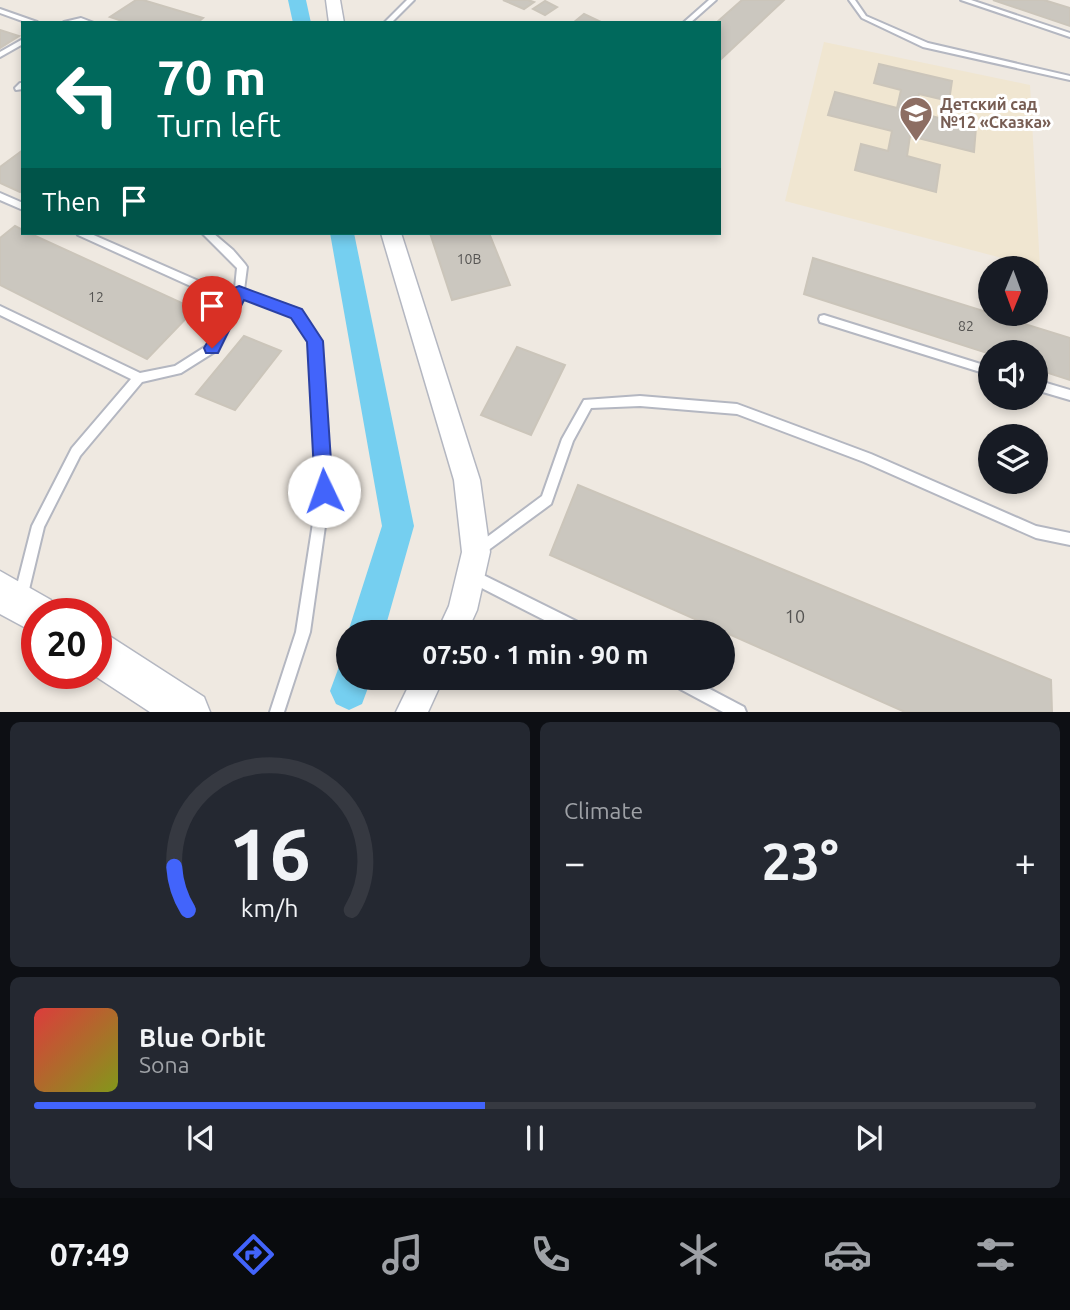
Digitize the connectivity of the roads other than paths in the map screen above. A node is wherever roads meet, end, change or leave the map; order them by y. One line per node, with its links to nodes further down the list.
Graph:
1 (333, 0): 8 (street)
2 (411, 0): 9 (lane)
3 (713, 0): 10 (lane)
4 (852, 0): 14 (lane)
5 (964, 0): 11 (lane)
6 (0, 11): 7 (lane)
7 (29, 21)
8 (337, 21)
9 (389, 21)
10 (687, 21)
11 (1070, 35)
12 (21, 42): 13 (lane)
13 (0, 55)
14 (1070, 78)
15 (0, 196): 16 (lane)
16 (21, 206)
17 (85, 235): 20 (lane)
18 (209, 235): 20 (lane)
19 (392, 235): 28 (street)
20 (239, 292): 24 (lane); 36 (lane)
21 (0, 310): 24 (lane)
22 (824, 319): 23 (lane)
23 (978, 367)
24 (138, 378): 29 (lane)
25 (1048, 389): 26 (lane)
26 (1070, 396)
27 (1070, 539): 28 (lane)
28 (474, 563): 30 (street); 31 (lane)
29 (19, 603)
30 (458, 620)
31 (564, 620)
32 (112, 662): 35 (main road)
33 (422, 690): 37 (street)
34 (697, 690): 38 (lane)
35 (189, 712)
36 (277, 712)
37 (411, 712)
38 (739, 712)

